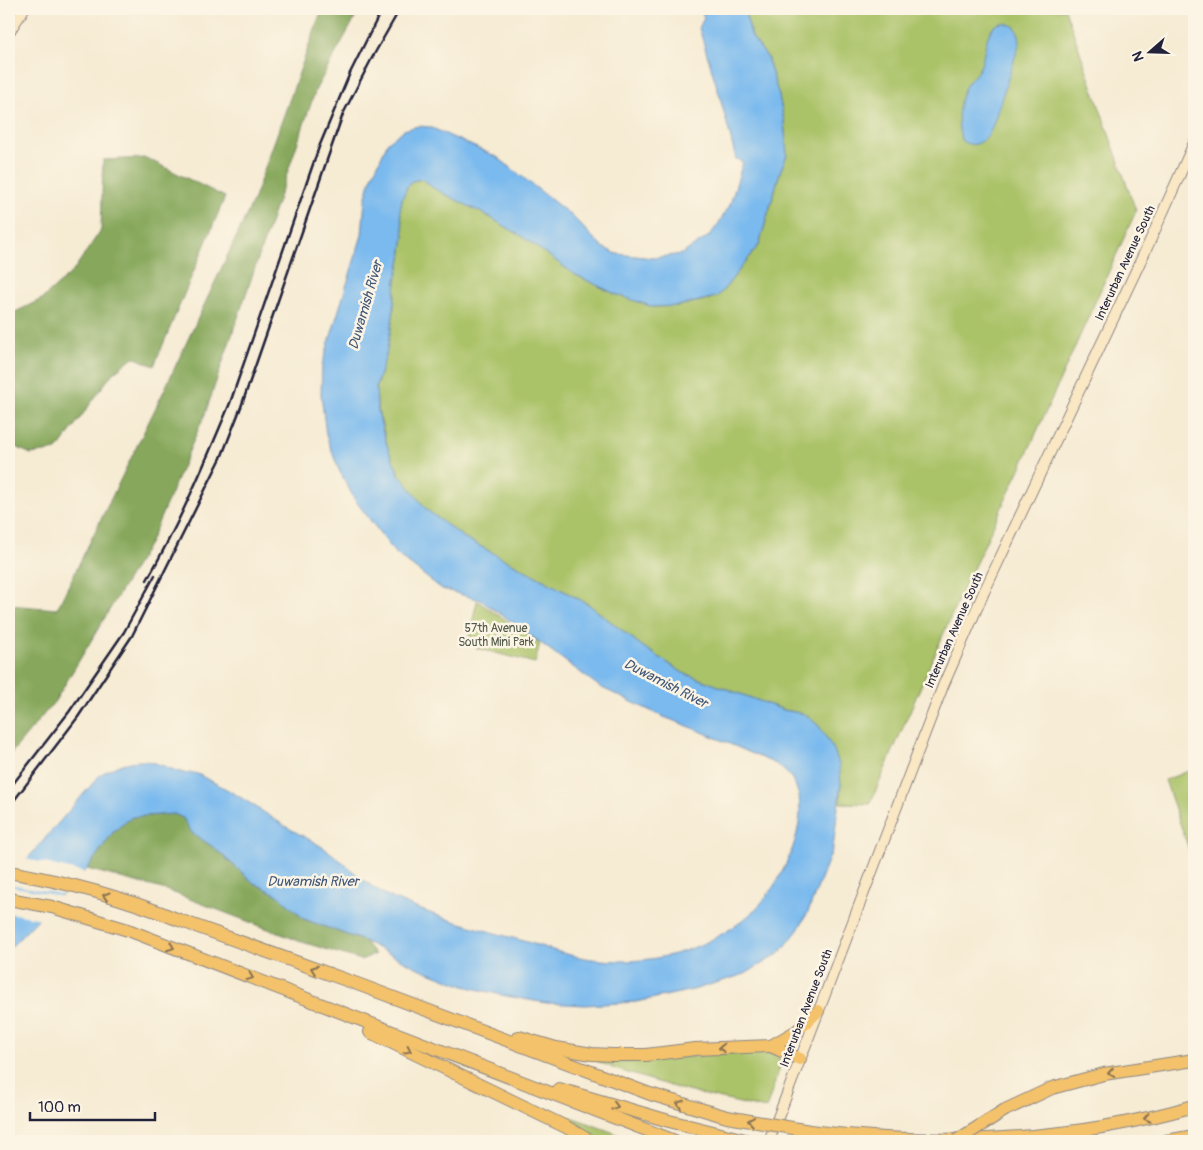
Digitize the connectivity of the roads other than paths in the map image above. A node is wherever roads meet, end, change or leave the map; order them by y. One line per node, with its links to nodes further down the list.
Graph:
1 (14, 9): 3 (main road)
2 (24, 9): 4 (main road)
3 (9, 26)
4 (9, 32)
5 (1194, 143): 10 (main road, Interurban Avenue South)
6 (9, 872): 8 (highway, one-way to 6)
7 (9, 899): 9 (highway, one-way to 9)
8 (360, 985): 11 (highway, one-way to 8); 15 (highway, one-way to 8, bridge)
9 (285, 991): 14 (highway); 18 (highway, one-way to 18)
10 (818, 1011): 11 (highway); 12 (main road, Interurban Avenue South)
11 (771, 1046): 12 (highway)
12 (800, 1058): 20 (main road, Interurban Avenue South)
13 (1194, 1060): 21 (highway, one-way to 21, bridge)
14 (468, 1062): 17 (highway, one-way to 17); 19 (highway)
15 (1194, 1106)
16 (1194, 1136): 22 (highway)
17 (745, 1140)
18 (590, 1141)
19 (675, 1141)
20 (769, 1141)
21 (956, 1141)
22 (1166, 1141)

